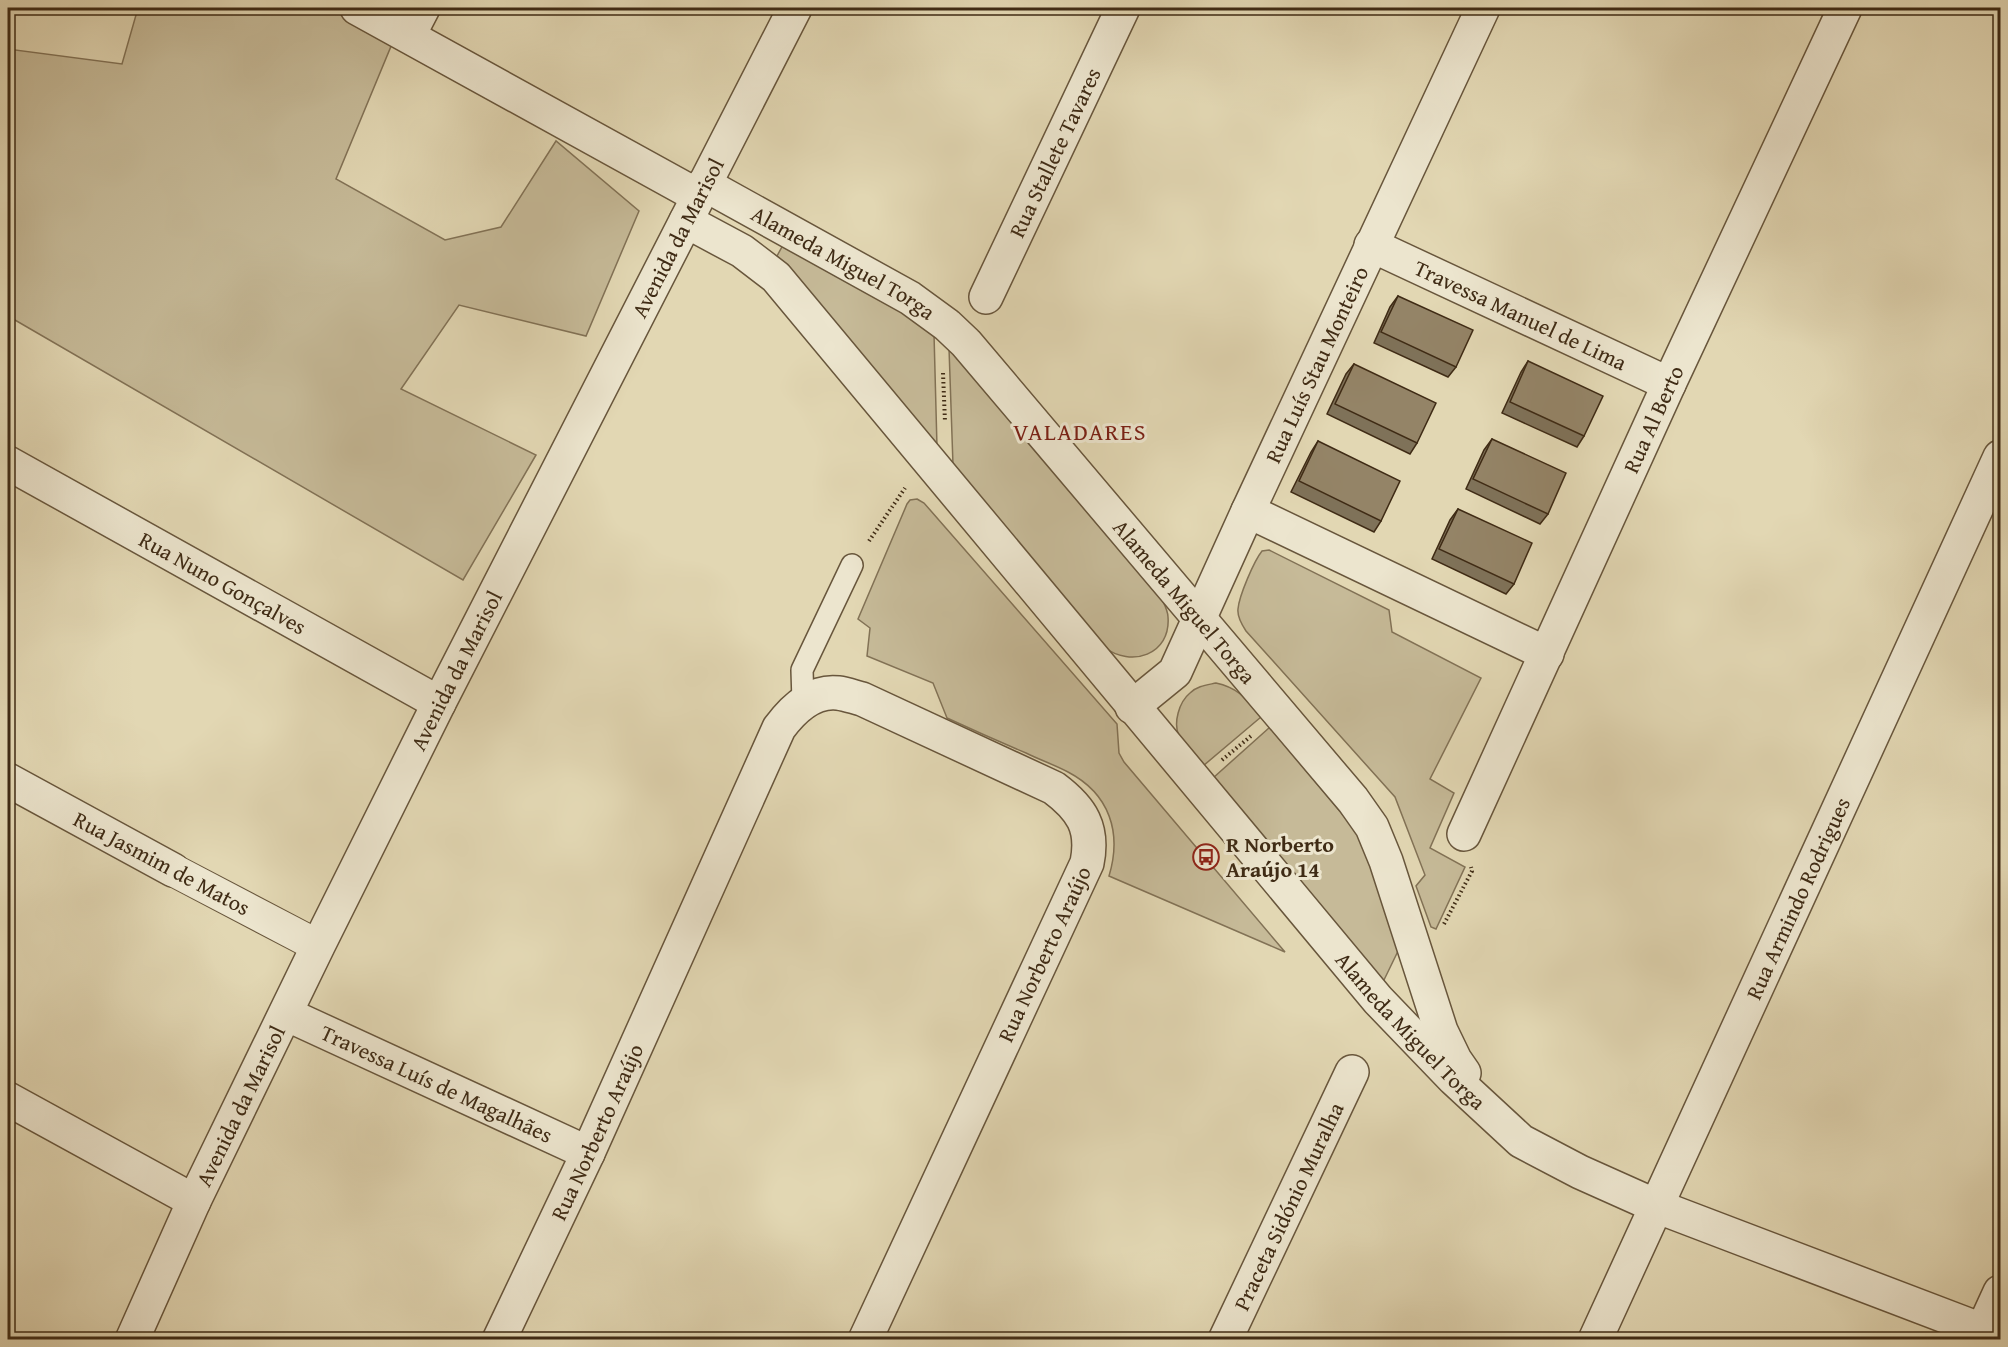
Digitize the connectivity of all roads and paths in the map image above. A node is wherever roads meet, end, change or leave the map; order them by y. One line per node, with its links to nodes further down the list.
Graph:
1 (357, 8): 6 (street)
2 (795, 8): 7 (street, Avenida da Marisol)
3 (1123, 8): 9 (street, Rua Stallete Tavares)
4 (1483, 8): 8 (street, Rua Luís Stau Monteiro)
5 (1845, 8): 10 (street, Rua Al Berto)
6 (416, 21): 7 (street)
7 (696, 200): 13 (street, Alameda Miguel Torga); 16 (street, Alameda Miguel Torga); 19 (street, Avenida da Marisol)
8 (1371, 246): 10 (street, Travessa Manuel de Lima); 14 (street, Rua Luís Stau Monteiro)
9 (986, 297)
10 (1669, 384): 17 (street, Rua Al Berto)
11 (2001, 457): 33 (street, Rua Armindo Rodrigues)
12 (8, 463): 19 (street, Rua Nuno Gonçalves)
13 (932, 466): 15 (path); 20 (street, Alameda Miguel Torga)
14 (1248, 511): 16 (street, Rua Luís Stau Monteiro); 17 (street)
15 (852, 565): 18 (lane)
16 (1200, 618): 20 (street, Rua Luís Stau Monteiro); 21 (street, Alameda Miguel Torga)
17 (1547, 654): 24 (street, Rua Al Berto)
18 (803, 702): 31 (street, Rua Norberto Araújo); 38 (street, Rua Norberto Araújo)
19 (439, 703): 26 (street, Avenida da Marisol)
20 (1132, 707): 23 (street, Alameda Miguel Torga)
21 (1279, 712): 23 (path); 30 (street, Alameda Miguel Torga)
22 (8, 780): 25 (street, Rua Jasmim de Matos)
23 (1195, 782): 30 (street, Alameda Miguel Torga)
24 (1464, 834)
25 (173, 870): 26 (street, Rua Jasmim de Matos)
26 (318, 945): 27 (street, Avenida da Marisol)
27 (286, 1014): 31 (street, Travessa Luís de Magalhães); 32 (street, Avenida da Marisol)
28 (1352, 1072): 39 (street, Praceta Sidónio Muralha)
29 (8, 1099): 32 (street)
30 (1521, 1141): 33 (street, Alameda Miguel Torga)
31 (588, 1152): 37 (street, Rua Norberto Araújo)
32 (194, 1201): 36 (street, Avenida da Marisol)
33 (1656, 1206): 35 (street, Alameda Miguel Torga); 40 (street, Rua Armindo Rodrigues)
34 (2001, 1292): 35 (street)
35 (1987, 1336)
36 (132, 1340)
37 (499, 1340)
38 (866, 1340)
39 (1225, 1340)
40 (1595, 1340)

